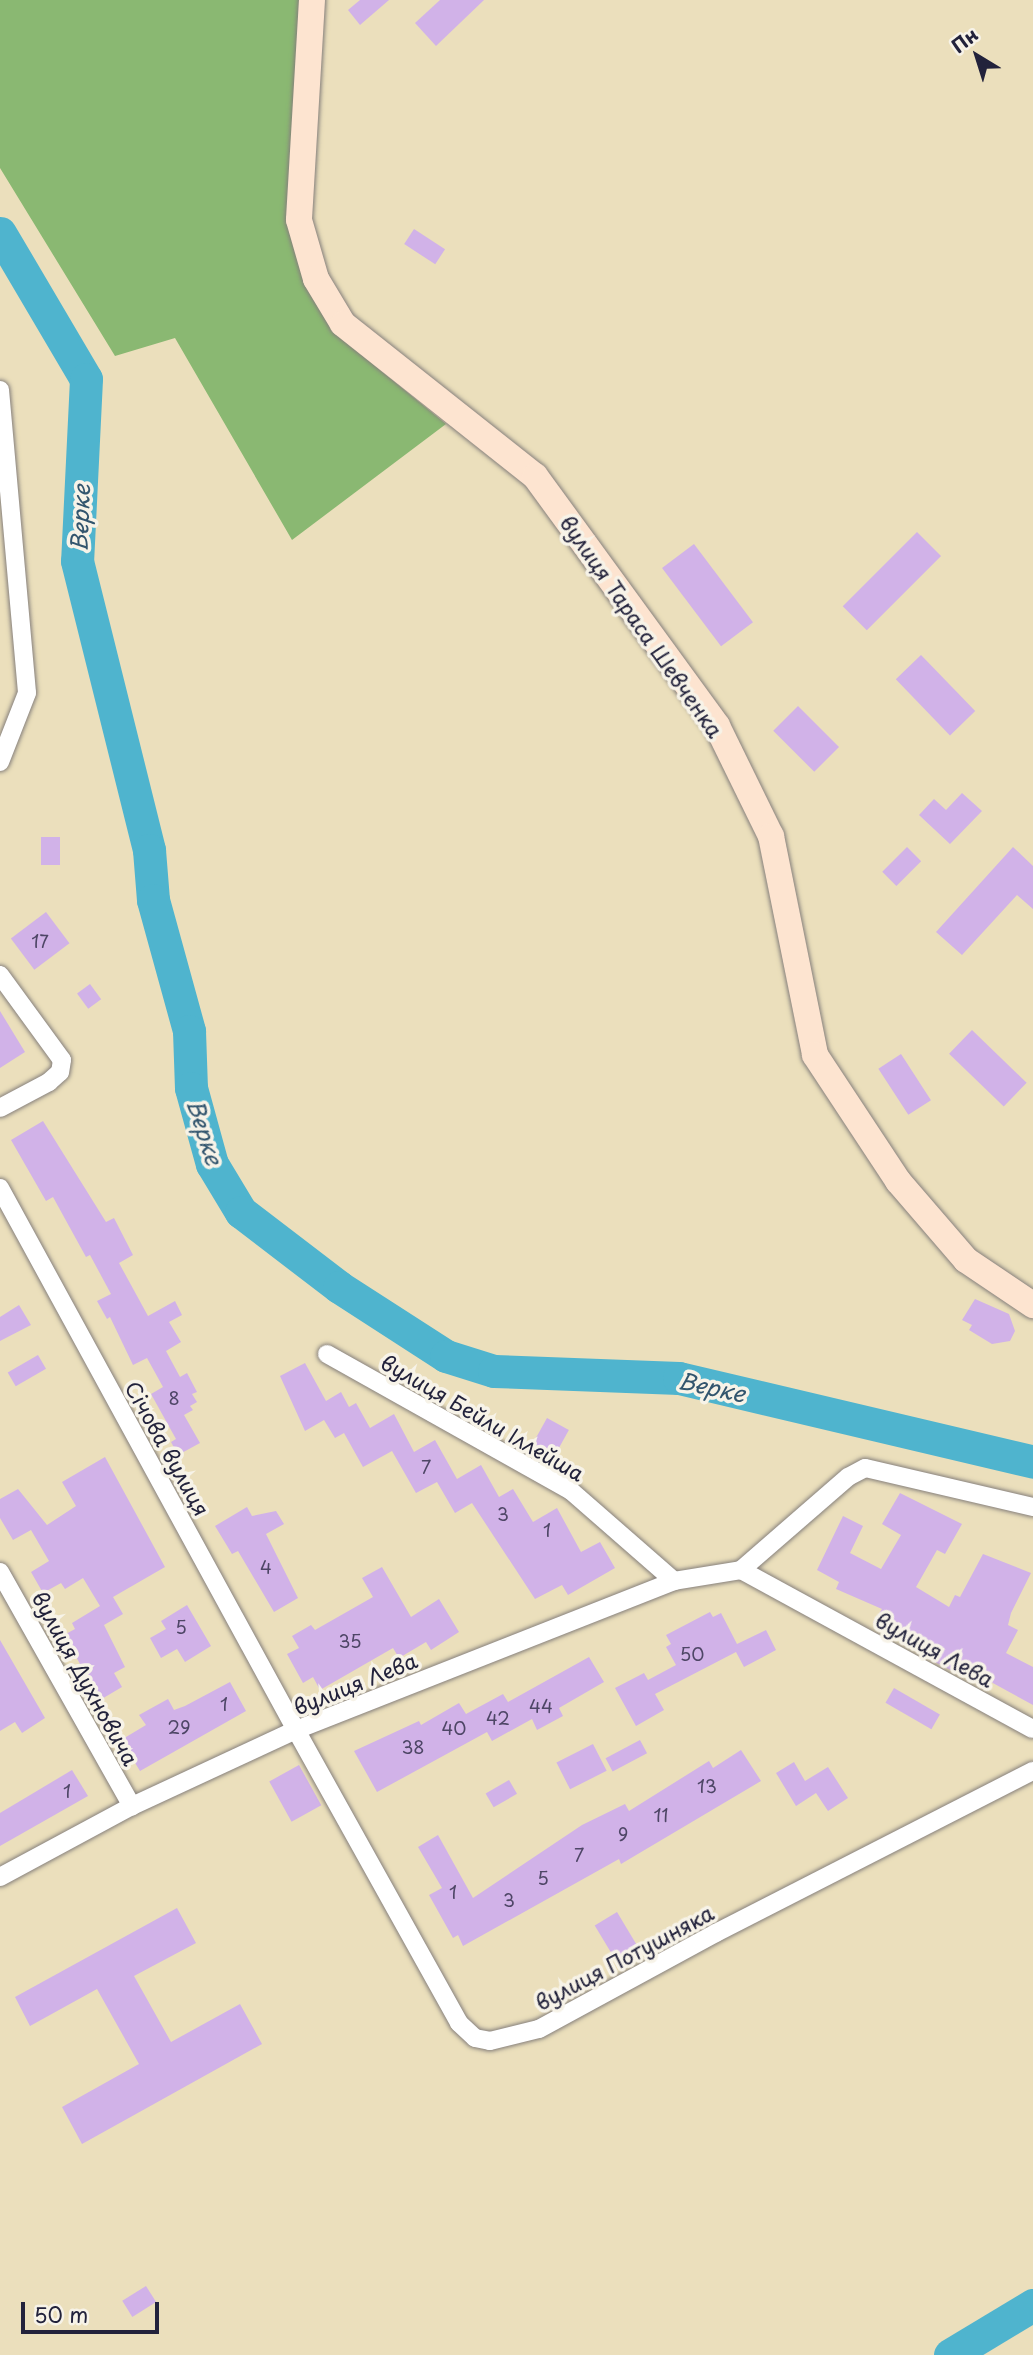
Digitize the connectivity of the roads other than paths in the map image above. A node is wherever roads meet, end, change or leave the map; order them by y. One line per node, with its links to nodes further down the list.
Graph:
1 (312, 0): 7 (street, вулиця Тараса Шевченка)
2 (0, 390): 3 (street)
3 (0, 762)
4 (0, 975): 5 (street)
5 (0, 1108)
6 (0, 1188): 14 (street, Січова вулиця)
7 (1033, 1304)
8 (327, 1353): 12 (street, вулиця Бейли Іллейша)
9 (1033, 1507): 10 (street)
10 (741, 1570): 12 (street, вулиця Лева); 13 (street, вулиця Лева)
11 (0, 1572): 16 (street, вулиця Духновича)
12 (674, 1581): 14 (street, вулиця Лева)
13 (1033, 1729)
14 (296, 1730): 15 (street, вулиця Потушняка); 16 (street, вулиця Лева)
15 (1033, 1771)
16 (132, 1806): 17 (street, вулиця Лева)
17 (0, 1877)

